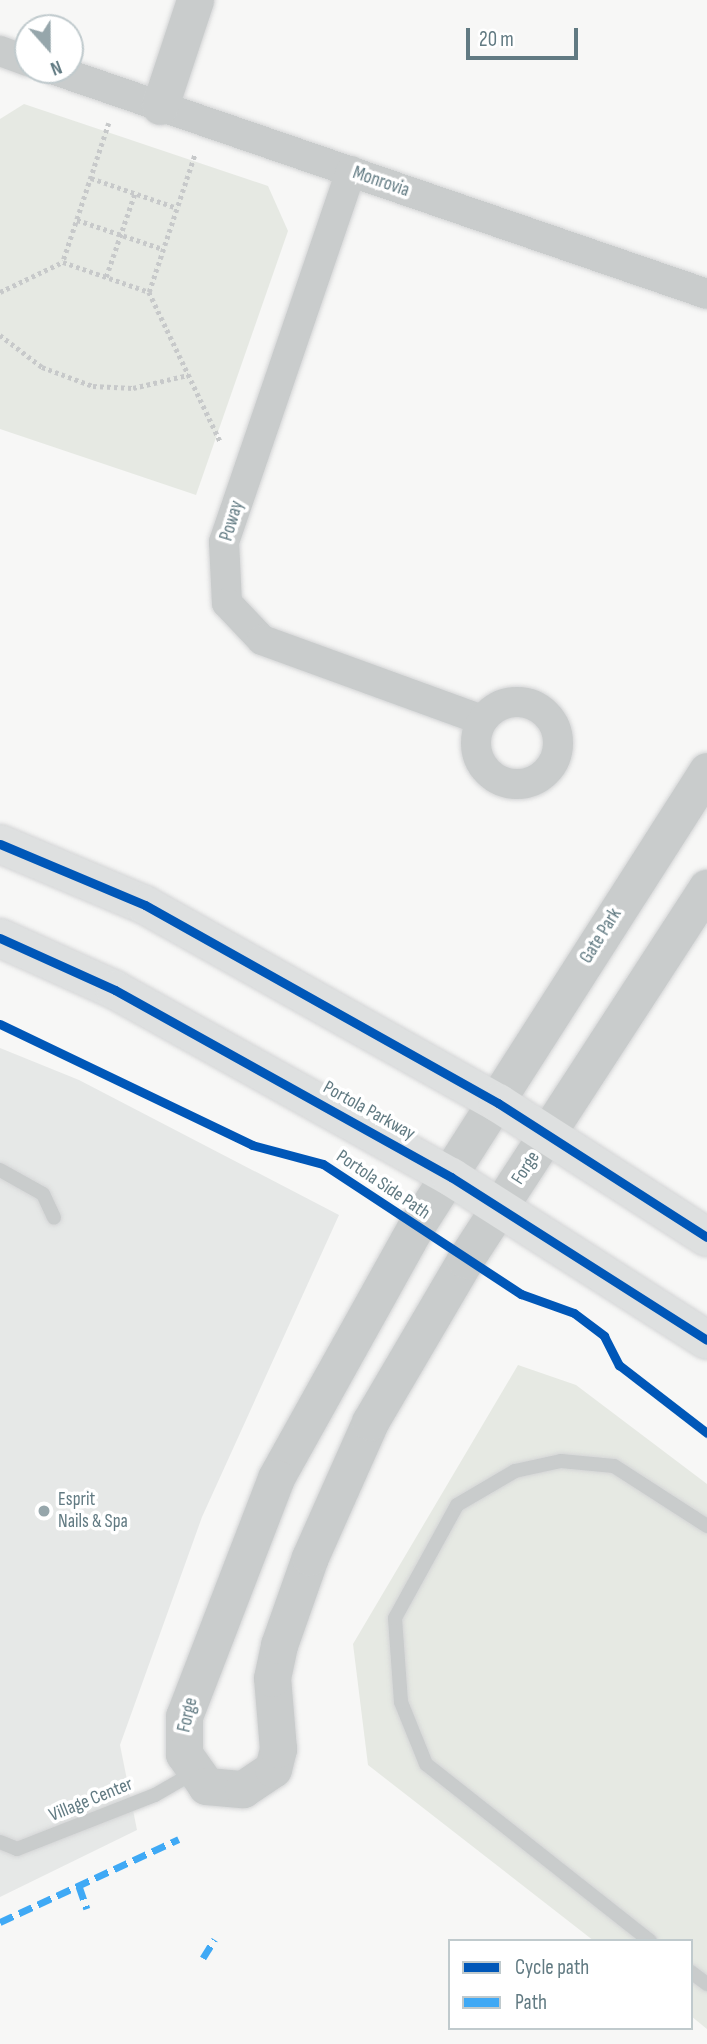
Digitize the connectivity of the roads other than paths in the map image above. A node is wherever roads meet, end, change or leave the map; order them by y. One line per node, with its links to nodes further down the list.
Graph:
1 (195, 0): 3 (street)
2 (84, 80): 3 (street, Monrovia)
3 (160, 106): 4 (street, Monrovia)
4 (351, 171): 5 (street, Monrovia); 6 (street, Poway)
5 (707, 294)
6 (482, 720)
7 (707, 771): 11 (street, Gate Park)
8 (0, 844): 11 (main road)
9 (707, 888): 12 (street)
10 (0, 938): 14 (main road, Portola Parkway)
11 (498, 1103): 12 (main road); 14 (street, Forge)
12 (546, 1136): 15 (street, Forge); 17 (main road)
13 (0, 1170): 16 (lane)
14 (451, 1177): 15 (main road, Portola Parkway); 20 (street, Forge)
15 (501, 1207): 18 (main road, Portola Parkway); 20 (street, Forge)
16 (54, 1218)
17 (707, 1237)
18 (707, 1340)
19 (707, 1526): 22 (lane)
20 (192, 1773): 21 (lane, Village Center)
21 (0, 1842)
22 (647, 1939)

